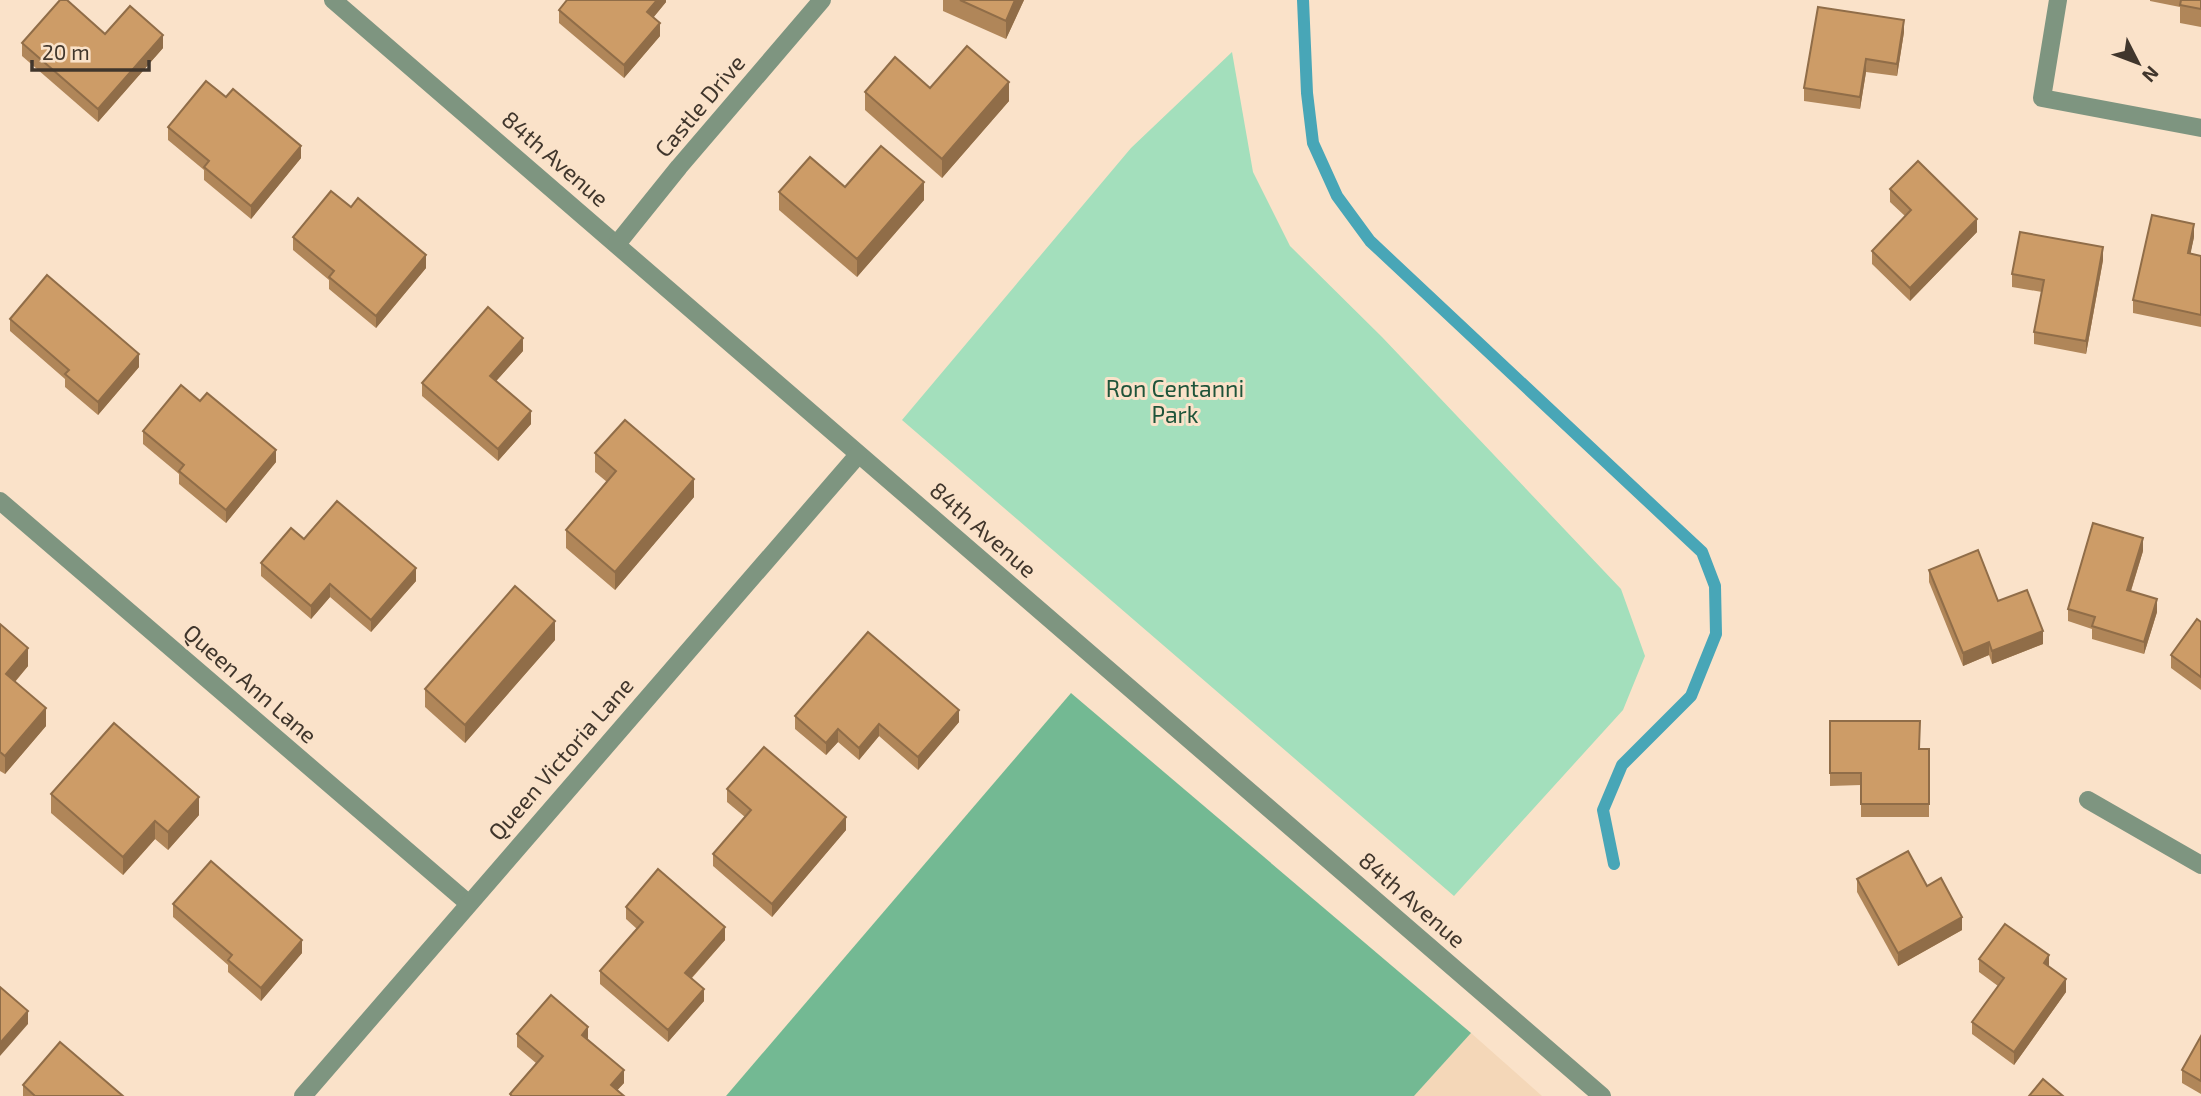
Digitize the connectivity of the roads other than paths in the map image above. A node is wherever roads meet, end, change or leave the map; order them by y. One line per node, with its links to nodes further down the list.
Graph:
1 (333, 0): 5 (street, 84th Avenue)
2 (822, 0): 5 (street, Castle Drive)
3 (2058, 0): 4 (street)
4 (2201, 128)
5 (617, 244): 6 (street, 84th Avenue)
6 (858, 455): 10 (street, Queen Victoria Lane); 12 (street, 84th Avenue)
7 (0, 501): 10 (street, Queen Ann Lane)
8 (2088, 800): 9 (street)
9 (2201, 865)
10 (468, 904): 11 (street, Queen Victoria Lane)
11 (303, 1096)
12 (1602, 1096)

